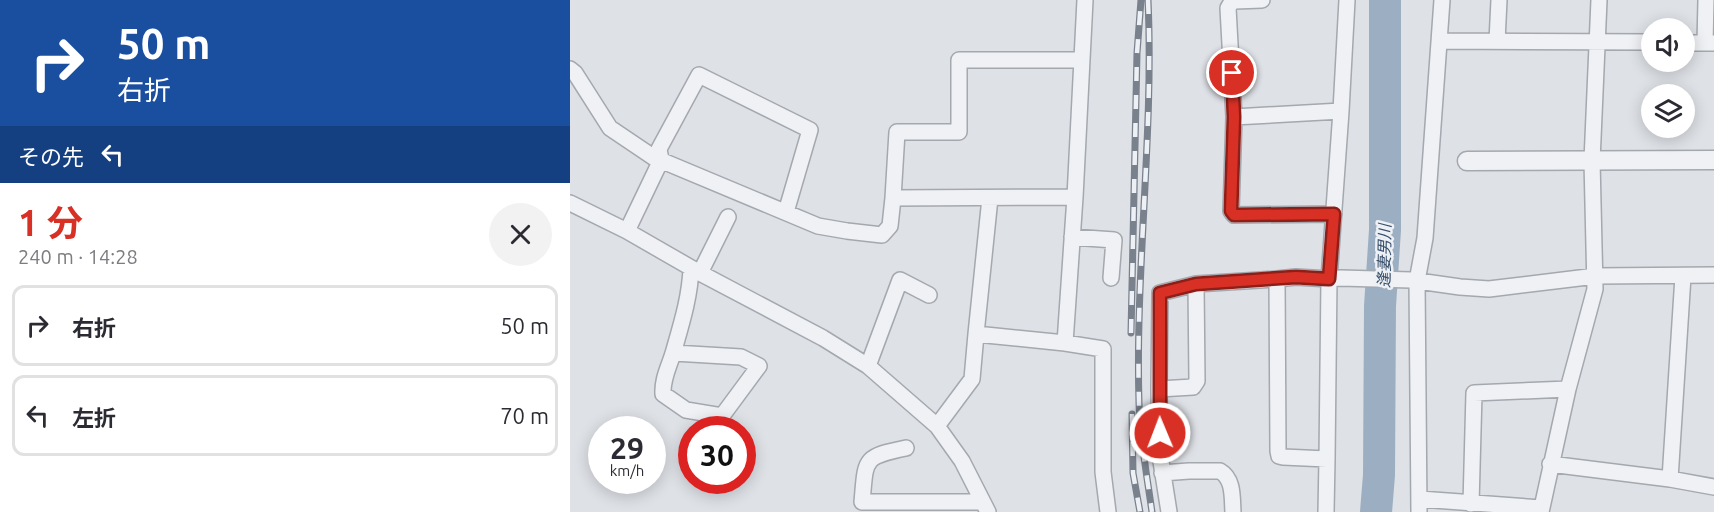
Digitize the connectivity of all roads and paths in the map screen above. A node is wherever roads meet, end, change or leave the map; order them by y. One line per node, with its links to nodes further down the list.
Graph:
1 (1085, 0): 13 (street)
2 (1262, 0): 16 (street)
3 (1347, 0): 15 (street)
4 (1442, 0): 8 (street)
5 (1499, 0): 9 (street)
6 (1599, 0): 10 (street)
7 (1706, 0): 12 (street)
8 (1440, 41): 9 (street); 37 (street)
9 (1497, 41): 10 (street)
10 (1598, 41): 11 (street); 20 (street)
11 (1641, 42)
12 (1709, 43)
13 (1082, 60): 21 (street); 22 (street)
14 (570, 69): 17 (street)
15 (1341, 111): 16 (street); 26 (street)
16 (1234, 117): 26 (street)
17 (661, 160): 25 (street); 25 (street); 28 (street)
18 (1714, 160): 20 (street)
19 (1467, 161): 20 (street)
20 (1592, 161): 32 (street)
21 (1075, 197): 23 (street); 29 (street)
22 (892, 198): 23 (street); 25 (street)
23 (990, 198): 40 (street)
24 (570, 203): 28 (street)
25 (786, 212)
26 (1334, 214): 36 (street)
27 (728, 217): 30 (street)
28 (627, 231): 30 (street)
29 (1072, 237): 34 (street); 41 (street)
30 (695, 270): 42 (street); 43 (street)
31 (1714, 275): 33 (street)
32 (1596, 276): 33 (street); 37 (street); 45 (street)
33 (1683, 276): 51 (street)
34 (1111, 278)
35 (1276, 279): 36 (street); 38 (street); 48 (street)
36 (1335, 279): 37 (street); 48 (street)
37 (1414, 280): 54 (street)
38 (1196, 284): 44 (street); 44 (street)
39 (928, 296): 43 (street)
40 (976, 334): 41 (street); 46 (street)
41 (1065, 343): 58 (street)
42 (674, 352): 42 (street)
43 (868, 366): 46 (street)
44 (1159, 389): 50 (street)
45 (1568, 389): 49 (street); 53 (street)
46 (938, 426): 56 (street)
47 (906, 448): 55 (street)
48 (1327, 459): 61 (street)
49 (1550, 464): 51 (street); 57 (street)
50 (1162, 473): 59 (street); 60 (street)
51 (1670, 479): 52 (street)
52 (1714, 487)
53 (1471, 504): 54 (street); 57 (street)
54 (1420, 506)
55 (861, 507): 56 (street)
56 (985, 507)
57 (1541, 510)
58 (1108, 512)
59 (1169, 512)
60 (1233, 512)
61 (1326, 512)

